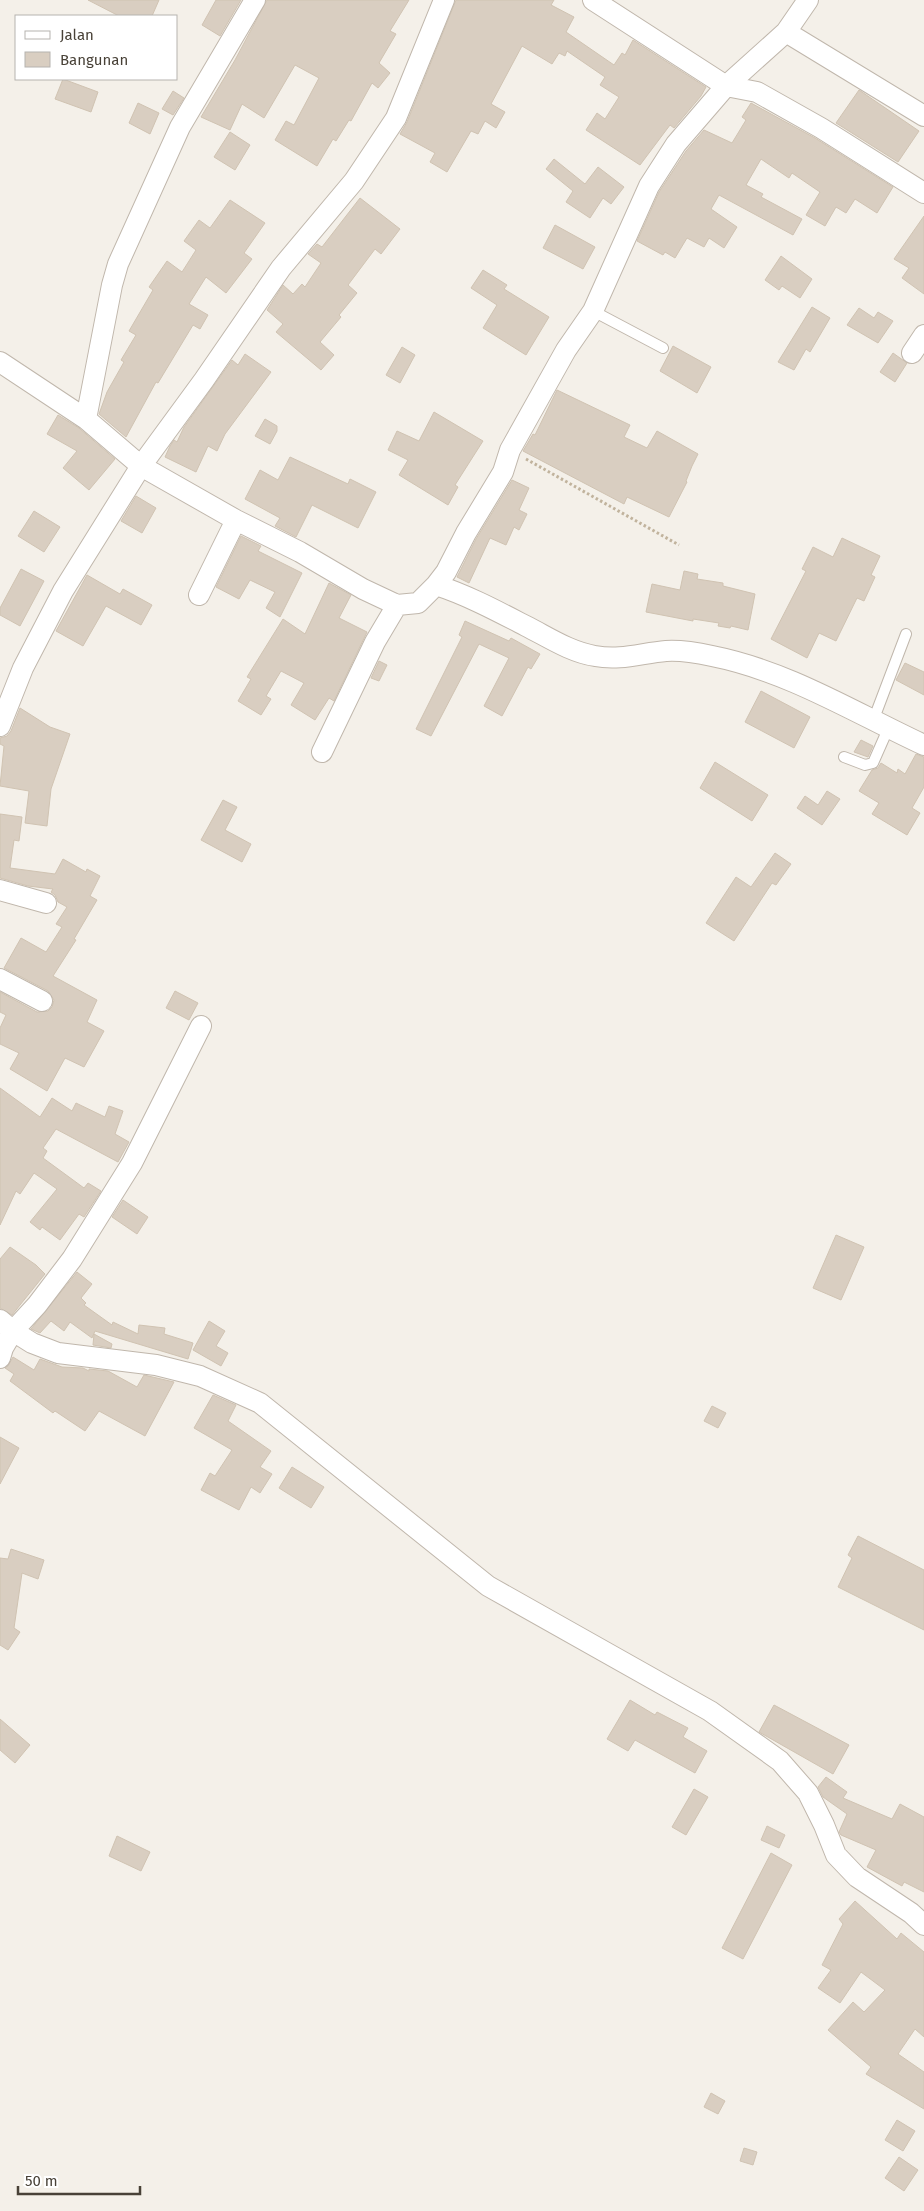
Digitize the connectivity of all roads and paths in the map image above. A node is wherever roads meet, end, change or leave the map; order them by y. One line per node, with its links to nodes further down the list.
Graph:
1 (255, 0): 14 (street)
2 (444, 0): 16 (street)
3 (593, 0): 6 (street)
4 (808, 0): 5 (street)
5 (786, 32): 6 (street); 7 (street)
6 (726, 86): 8 (street); 9 (street)
7 (924, 116)
8 (924, 193)
9 (593, 311): 11 (lane); 15 (street)
10 (924, 335): 12 (street)
11 (663, 348)
12 (912, 353)
13 (0, 362): 14 (street)
14 (86, 419): 16 (street)
15 (510, 450): 18 (path); 19 (street)
16 (141, 466): 17 (street); 24 (street)
17 (236, 520): 20 (street); 21 (street)
18 (678, 545)
19 (436, 585): 21 (street); 23 (street)
20 (199, 595)
21 (397, 605): 26 (street)
22 (906, 634): 23 (lane)
23 (881, 725): 25 (street); 27 (lane)
24 (0, 726)
25 (924, 745)
26 (322, 752)
27 (844, 757)
28 (0, 890): 29 (street)
29 (46, 903)
30 (0, 979): 31 (street)
31 (42, 1001)
32 (201, 1026): 33 (street)
33 (7, 1326): 34 (street); 35 (street)
34 (0, 1358)
35 (924, 1925)

